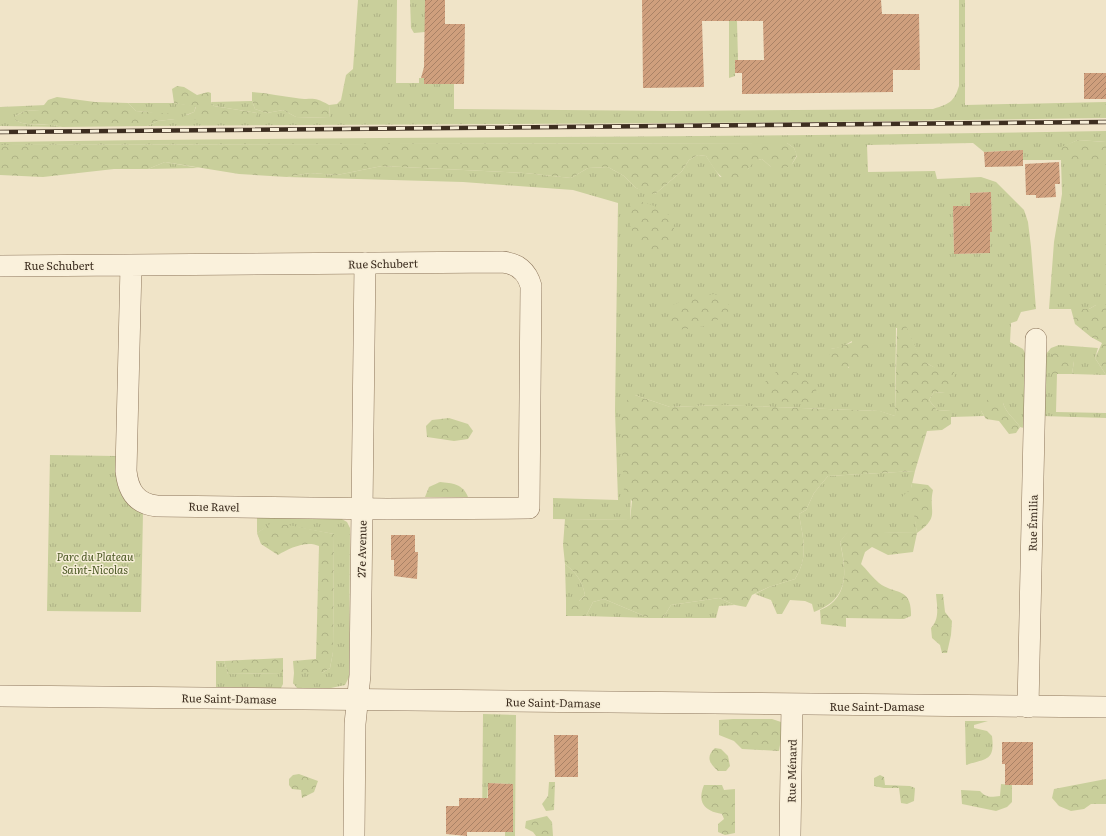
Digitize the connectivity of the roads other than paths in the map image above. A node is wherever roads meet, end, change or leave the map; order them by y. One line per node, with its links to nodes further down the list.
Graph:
1 (365, 263): 3 (street, Rue Schubert); 5 (street, 27e Avenue); 6 (street, Rue Schubert)
2 (0, 266): 3 (street, Rue Schubert)
3 (131, 266): 5 (street, Rue Ravel)
4 (1036, 339): 10 (street, Rue Émilia)
5 (362, 508): 6 (street, Rue Ravel); 8 (street, 27e Avenue)
6 (529, 508)
7 (0, 696): 8 (street, Rue Saint-Damase)
8 (358, 700): 9 (street, Rue Saint-Damase); 12 (street, 27e Avenue)
9 (792, 705): 10 (street, Rue Saint-Damase); 13 (street, Rue Ménard)
10 (1028, 707): 11 (street, Rue Saint-Damase)
11 (1106, 707)
12 (354, 836)
13 (790, 836)

